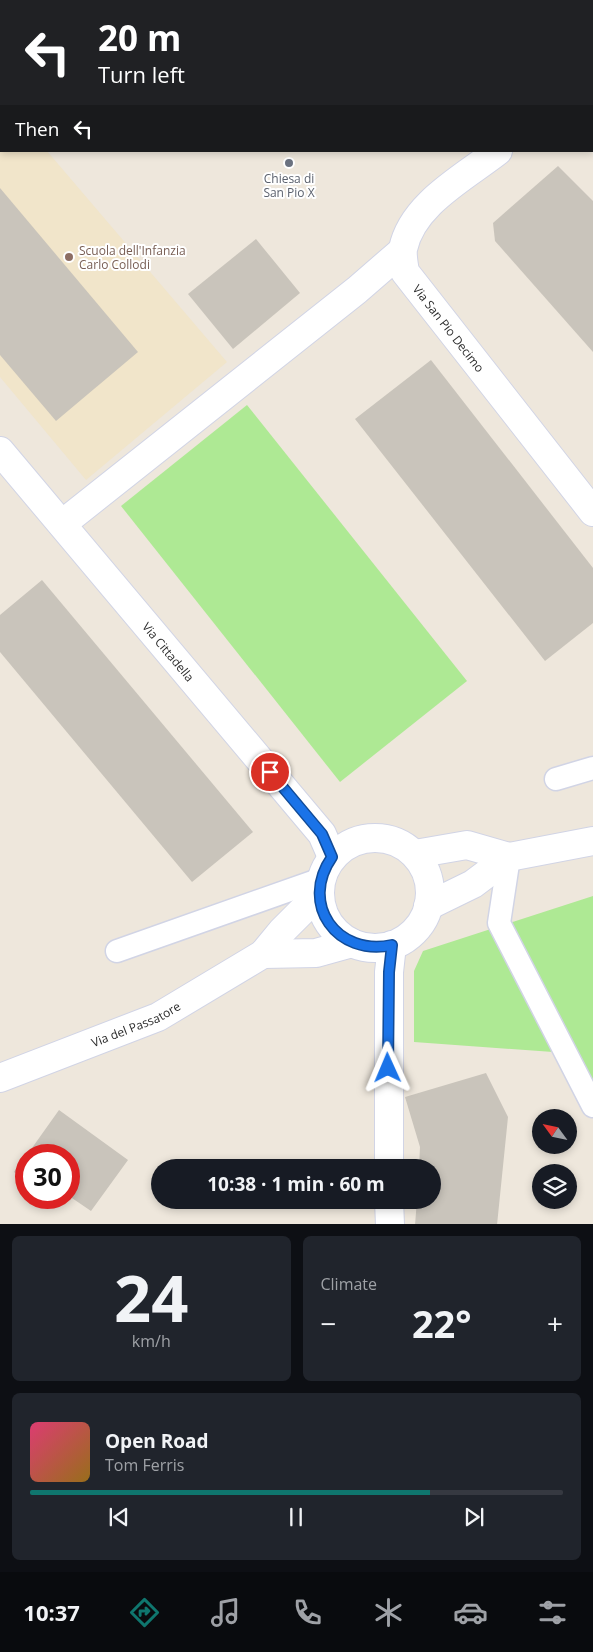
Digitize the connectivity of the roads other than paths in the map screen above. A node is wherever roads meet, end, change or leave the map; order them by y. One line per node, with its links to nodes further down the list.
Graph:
1 (497, 152): 2 (street)
2 (402, 251): 4 (street, Via San Pio Decimo); 5 (street)
3 (0, 451): 5 (street, Via Cittadella)
4 (593, 512)
5 (62, 524): 11 (street, Via Cittadella)
6 (593, 768): 7 (lane)
7 (556, 779)
8 (593, 841): 10 (street)
9 (415, 854): 10 (street); 11 (street); 12 (street)
10 (509, 858): 12 (street); 18 (lane)
11 (324, 877): 13 (street); 15 (lane); 16 (street, Via del Passatore)
12 (428, 906): 14 (street)
13 (352, 943): 14 (street); 16 (street)
14 (392, 945): 19 (street)
15 (117, 951)
16 (263, 954): 17 (street, Via del Passatore)
17 (0, 1078)
18 (593, 1106)
19 (389, 1159)
20 (389, 1209): 21 (street)
21 (390, 1224)

